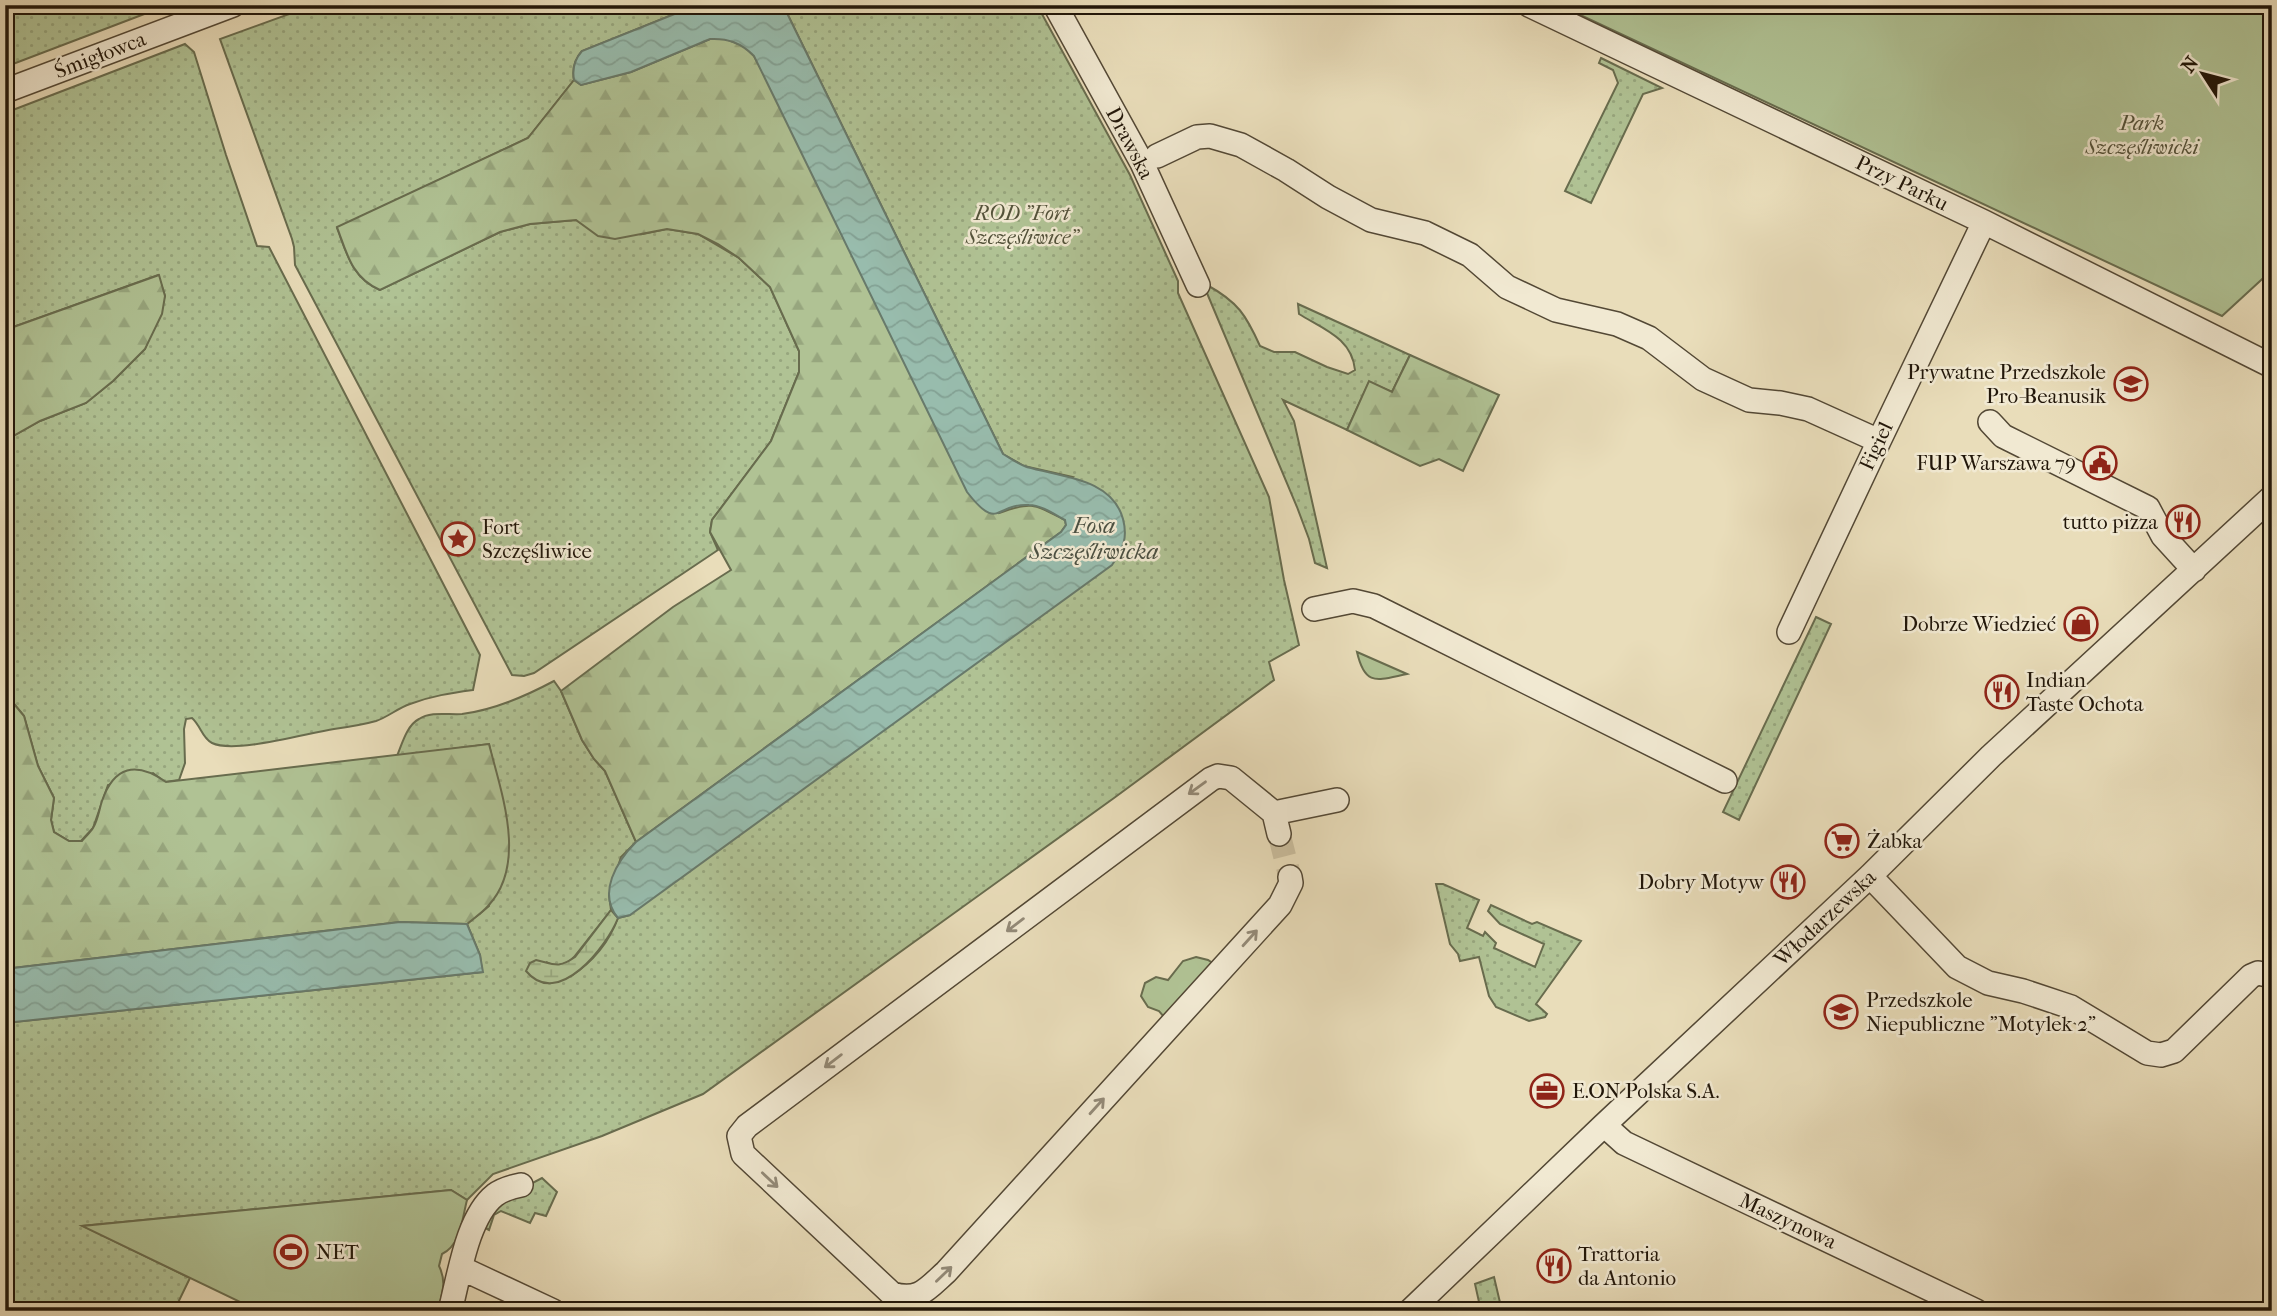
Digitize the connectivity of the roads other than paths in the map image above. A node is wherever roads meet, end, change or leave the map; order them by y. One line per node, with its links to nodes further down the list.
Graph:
1 (233, 5): 4 (street, Śmigłowca)
2 (1055, 5): 7 (street, Drawska)
3 (1530, 5): 6 (street, Przy Parku)
4 (5, 91)
5 (1157, 156): 10 (street)
6 (1984, 222): 8 (street, Przy Parku); 10 (street, Figiel)
7 (1198, 285)
8 (2272, 366)
9 (1990, 422): 12 (street)
10 (1878, 440): 14 (street, Figiel)
11 (2272, 497): 12 (street, Włodarzewska)
12 (2194, 570): 17 (street, Włodarzewska)
13 (1314, 609): 15 (street)
14 (1789, 632)
15 (1725, 781)
16 (1337, 800): 18 (street, one-way to 18)
17 (1870, 876): 19 (street); 20 (street, Włodarzewska)
18 (1290, 877)
19 (2272, 975)
20 (1604, 1125): 25 (street, Włodarzewska); 26 (street, Maszynowa)
21 (520, 1185): 22 (street)
22 (461, 1268): 23 (street); 24 (street)
23 (450, 1311)
24 (553, 1311)
25 (1410, 1311)
26 (1976, 1311)

